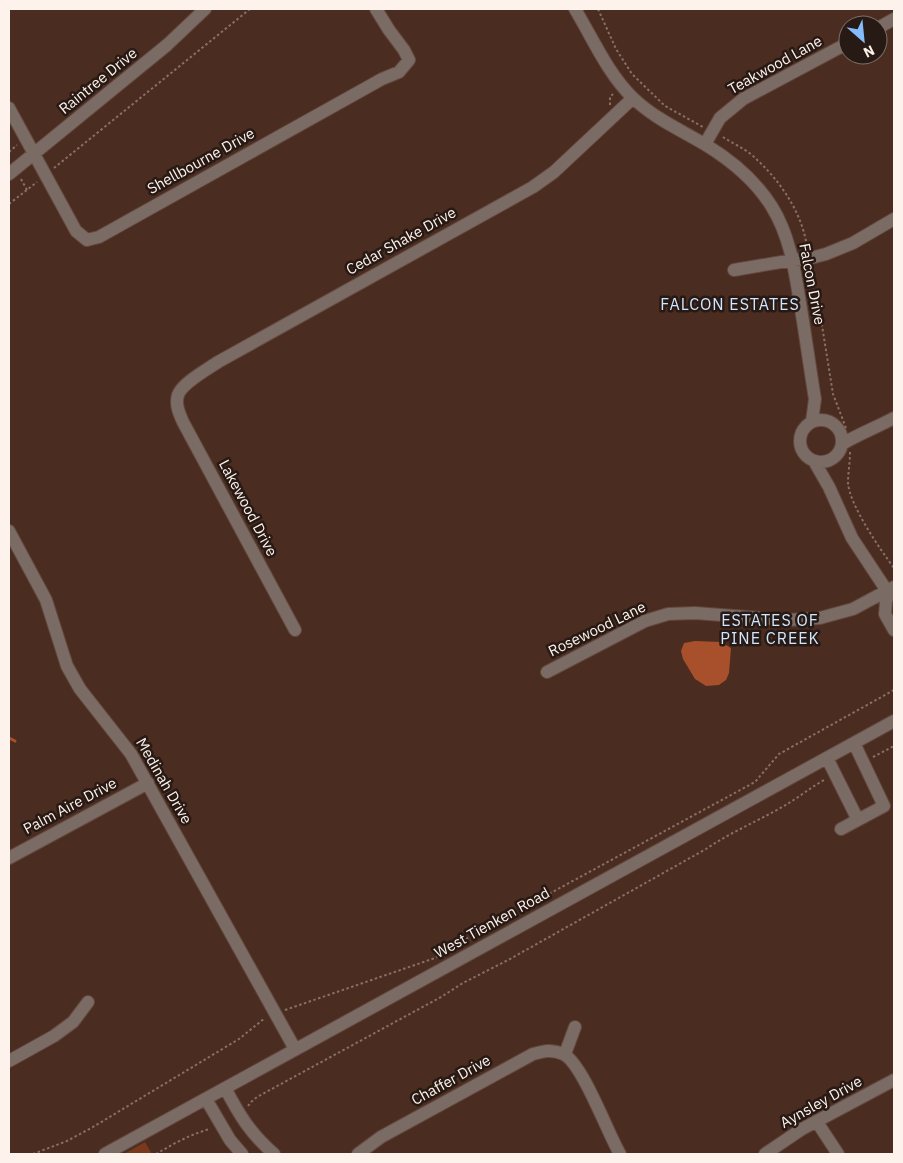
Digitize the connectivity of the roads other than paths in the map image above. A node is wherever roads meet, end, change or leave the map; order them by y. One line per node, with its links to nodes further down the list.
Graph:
1 (205, 9): 8 (street, Raintree Drive)
2 (376, 9): 8 (street, Shellbourne Drive)
3 (575, 9): 5 (street, Falcon Drive)
4 (838, 48): 7 (street, Teakwood Lane)
5 (633, 98): 7 (street, Falcon Drive); 14 (street, Cedar Shake Drive)
6 (9, 108): 8 (street, Shellbourne Drive)
7 (705, 144): 11 (street, Falcon Drive)
8 (34, 154): 9 (street, Raintree Drive)
9 (9, 174)
10 (894, 219): 11 (street)
11 (793, 260): 12 (street); 13 (street, Falcon Drive)
12 (734, 270)
13 (815, 399): 16 (street, Falcon Drive); 17 (street, Falcon Drive)
14 (178, 400): 26 (street, Lakewood Drive)
15 (894, 418): 19 (street)
16 (827, 420): 17 (street); 18 (street)
17 (812, 421): 22 (street)
18 (842, 427): 19 (street); 20 (street)
19 (859, 434): 20 (street)
20 (846, 446): 21 (street)
21 (832, 458): 22 (street); 23 (street)
22 (814, 461): 23 (street)
23 (829, 487): 25 (street)
24 (9, 531): 32 (street, Medinah Drive)
25 (892, 591): 27 (street); 28 (street, Rosewood Lane)
26 (295, 630)
27 (894, 630)
28 (547, 672)
29 (894, 721): 30 (street, West Tienken Road)
30 (854, 743): 31 (street, West Tienken Road); 33 (street)
31 (827, 758): 33 (street); 38 (street, West Tienken Road)
32 (148, 783): 35 (street, Palm Aire Drive); 38 (street, Medinah Drive)
33 (858, 820): 34 (street)
34 (841, 829)
35 (9, 858)
36 (88, 1002): 40 (street)
37 (576, 1027): 39 (street)
38 (295, 1049): 42 (street, West Tienken Road)
39 (565, 1054): 48 (street, Chaffer Drive); 49 (street)
40 (9, 1062)
41 (894, 1080): 44 (street, Aynsley Drive)
42 (225, 1088): 43 (street, West Tienken Road); 47 (street)
43 (206, 1099): 45 (street, West Tienken Road); 46 (street)
44 (817, 1122): 50 (street, Aynsley Drive); 51 (street)
45 (106, 1154)
46 (242, 1154)
47 (274, 1154)
48 (358, 1154)
49 (620, 1154)
50 (765, 1154)
51 (838, 1154)

